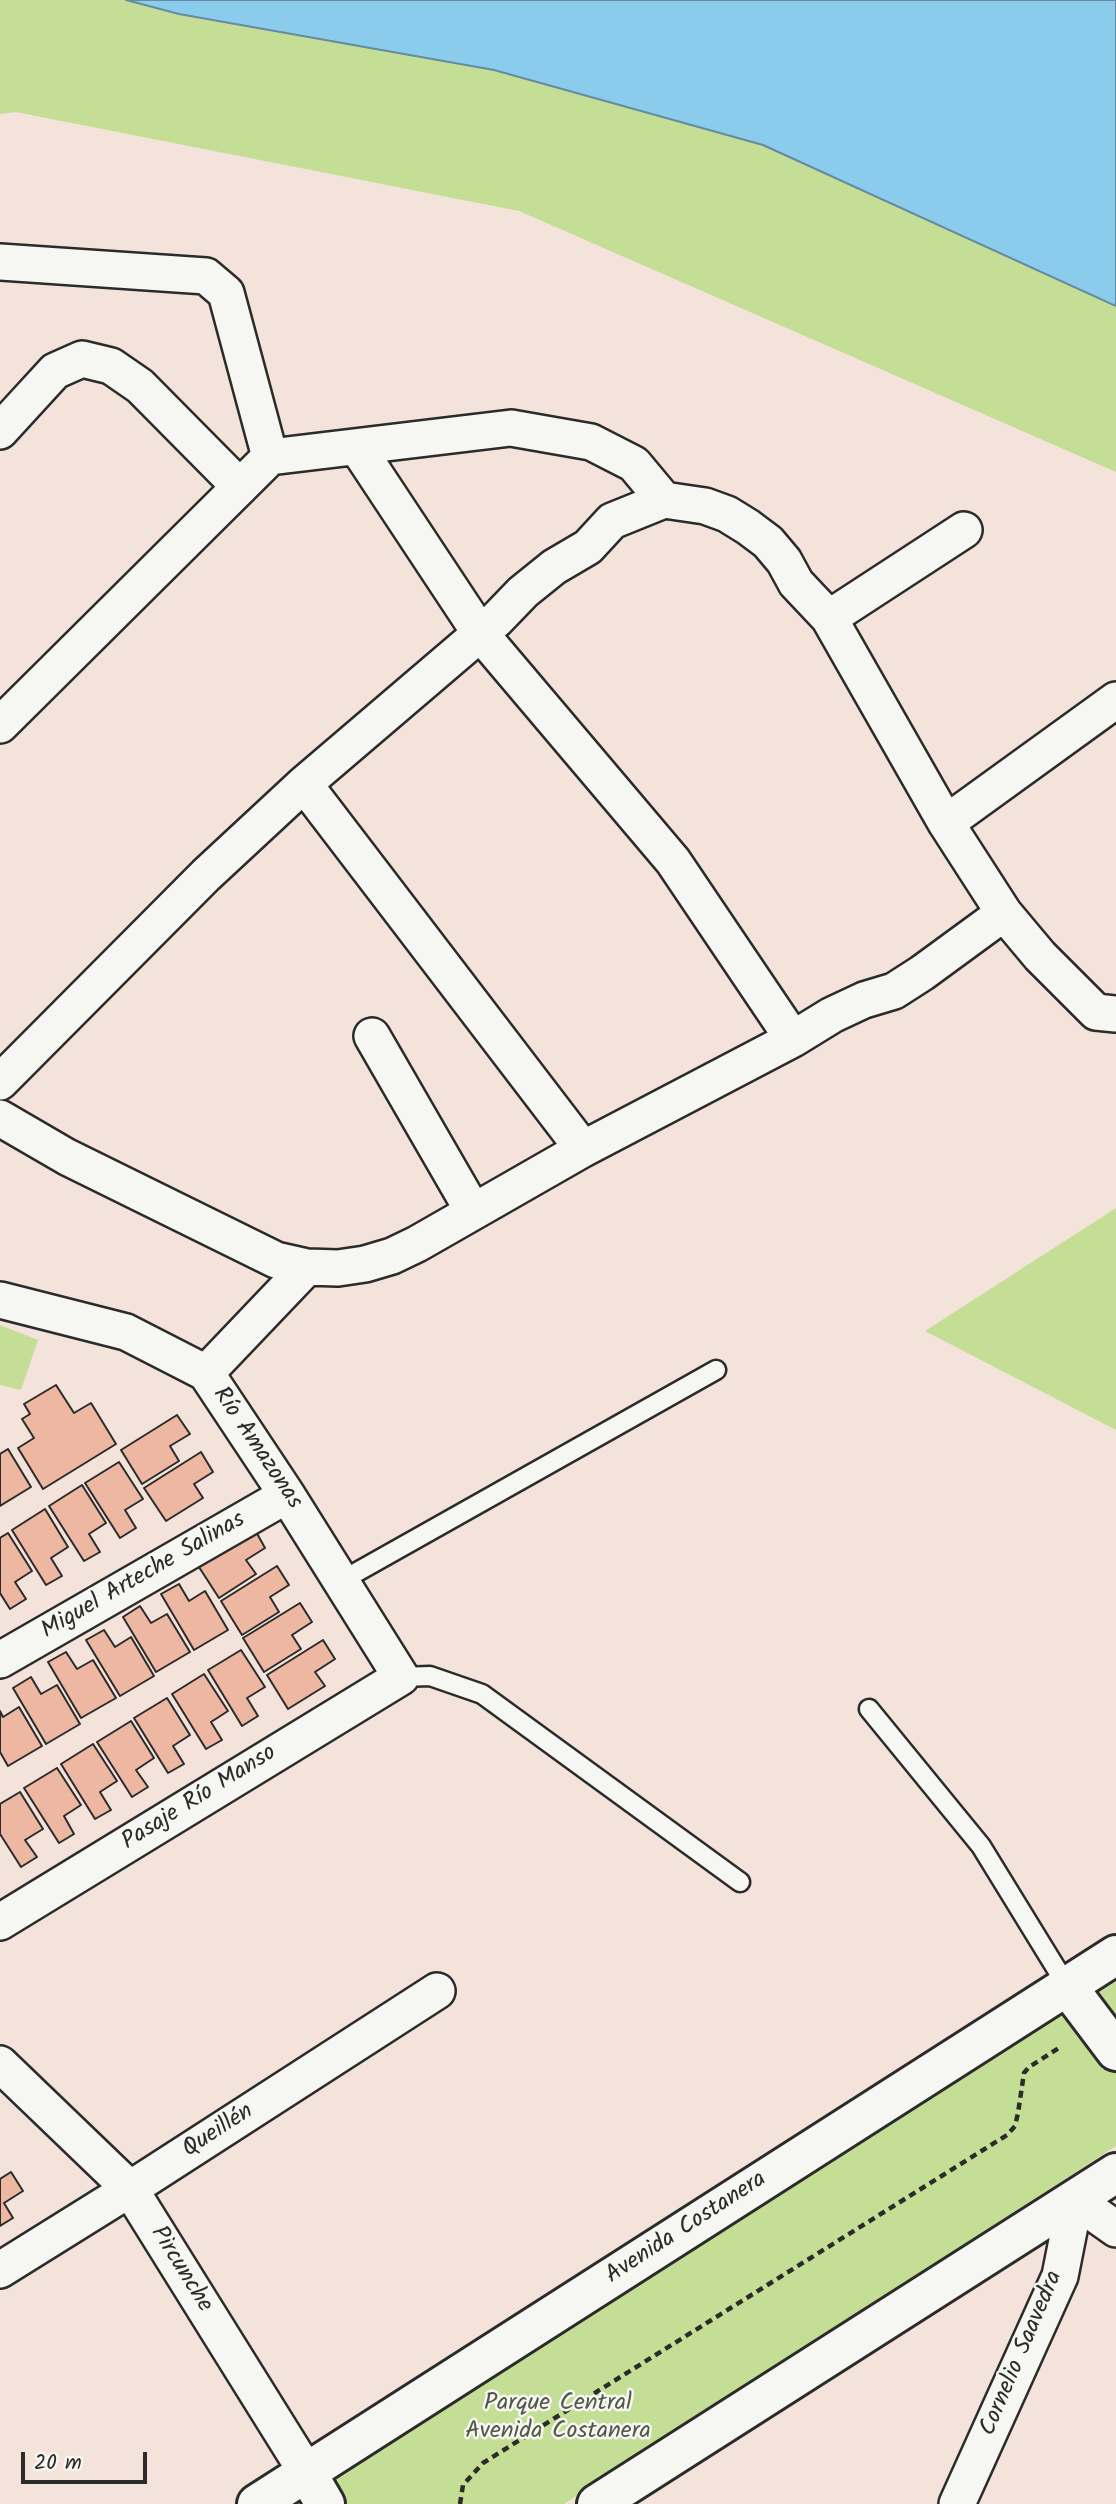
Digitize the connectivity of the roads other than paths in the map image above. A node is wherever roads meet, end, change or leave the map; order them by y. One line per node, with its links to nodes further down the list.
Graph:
1 (0, 262): 4 (street)
2 (0, 431): 5 (street)
3 (357, 447): 4 (street); 6 (street); 9 (street)
4 (270, 457): 5 (street)
5 (240, 487): 11 (street)
6 (664, 500): 8 (street); 9 (street)
7 (964, 530): 8 (street)
8 (829, 618): 13 (street)
9 (480, 634): 12 (street); 17 (street)
10 (1116, 701): 13 (street)
11 (0, 725)
12 (304, 784): 18 (street); 20 (street)
13 (946, 823): 14 (street)
14 (1004, 913): 15 (street); 17 (street)
15 (1109, 1008)
16 (372, 1036): 21 (street)
17 (793, 1039): 20 (street)
18 (0, 1082)
19 (0, 1118): 22 (street)
20 (583, 1149): 21 (street)
21 (473, 1211): 22 (street)
22 (307, 1267): 25 (street)
23 (0, 1300): 25 (street, Río Amazonas)
24 (716, 1370): 27 (lane)
25 (206, 1373): 26 (street, Río Amazonas)
26 (287, 1495): 27 (street, Río Amazonas); 28 (street, Miguel Arteche Salinas)
27 (341, 1581): 29 (street, Río Amazonas)
28 (0, 1660)
29 (401, 1676): 31 (lane); 32 (street, Pasaje Río Manso)
30 (869, 1709): 34 (lane)
31 (740, 1882)
32 (0, 1922)
33 (1116, 1955): 34 (main road, Avenida Costanera)
34 (1067, 1986): 36 (main road); 43 (main road, Avenida Costanera)
35 (437, 1991): 39 (street, Queillén)
36 (1106, 2038)
37 (0, 2064): 39 (street, Pircunche)
38 (1116, 2173): 40 (main road)
39 (130, 2189): 42 (street, Queillén); 43 (street, Pircunche)
40 (1075, 2200): 41 (street); 45 (main road); 46 (street, Cornelio Saavedra)
41 (1116, 2229)
42 (0, 2270)
43 (316, 2488): 44 (main road, Avenida Costanera)
44 (257, 2504)
45 (597, 2504)
46 (957, 2504)

